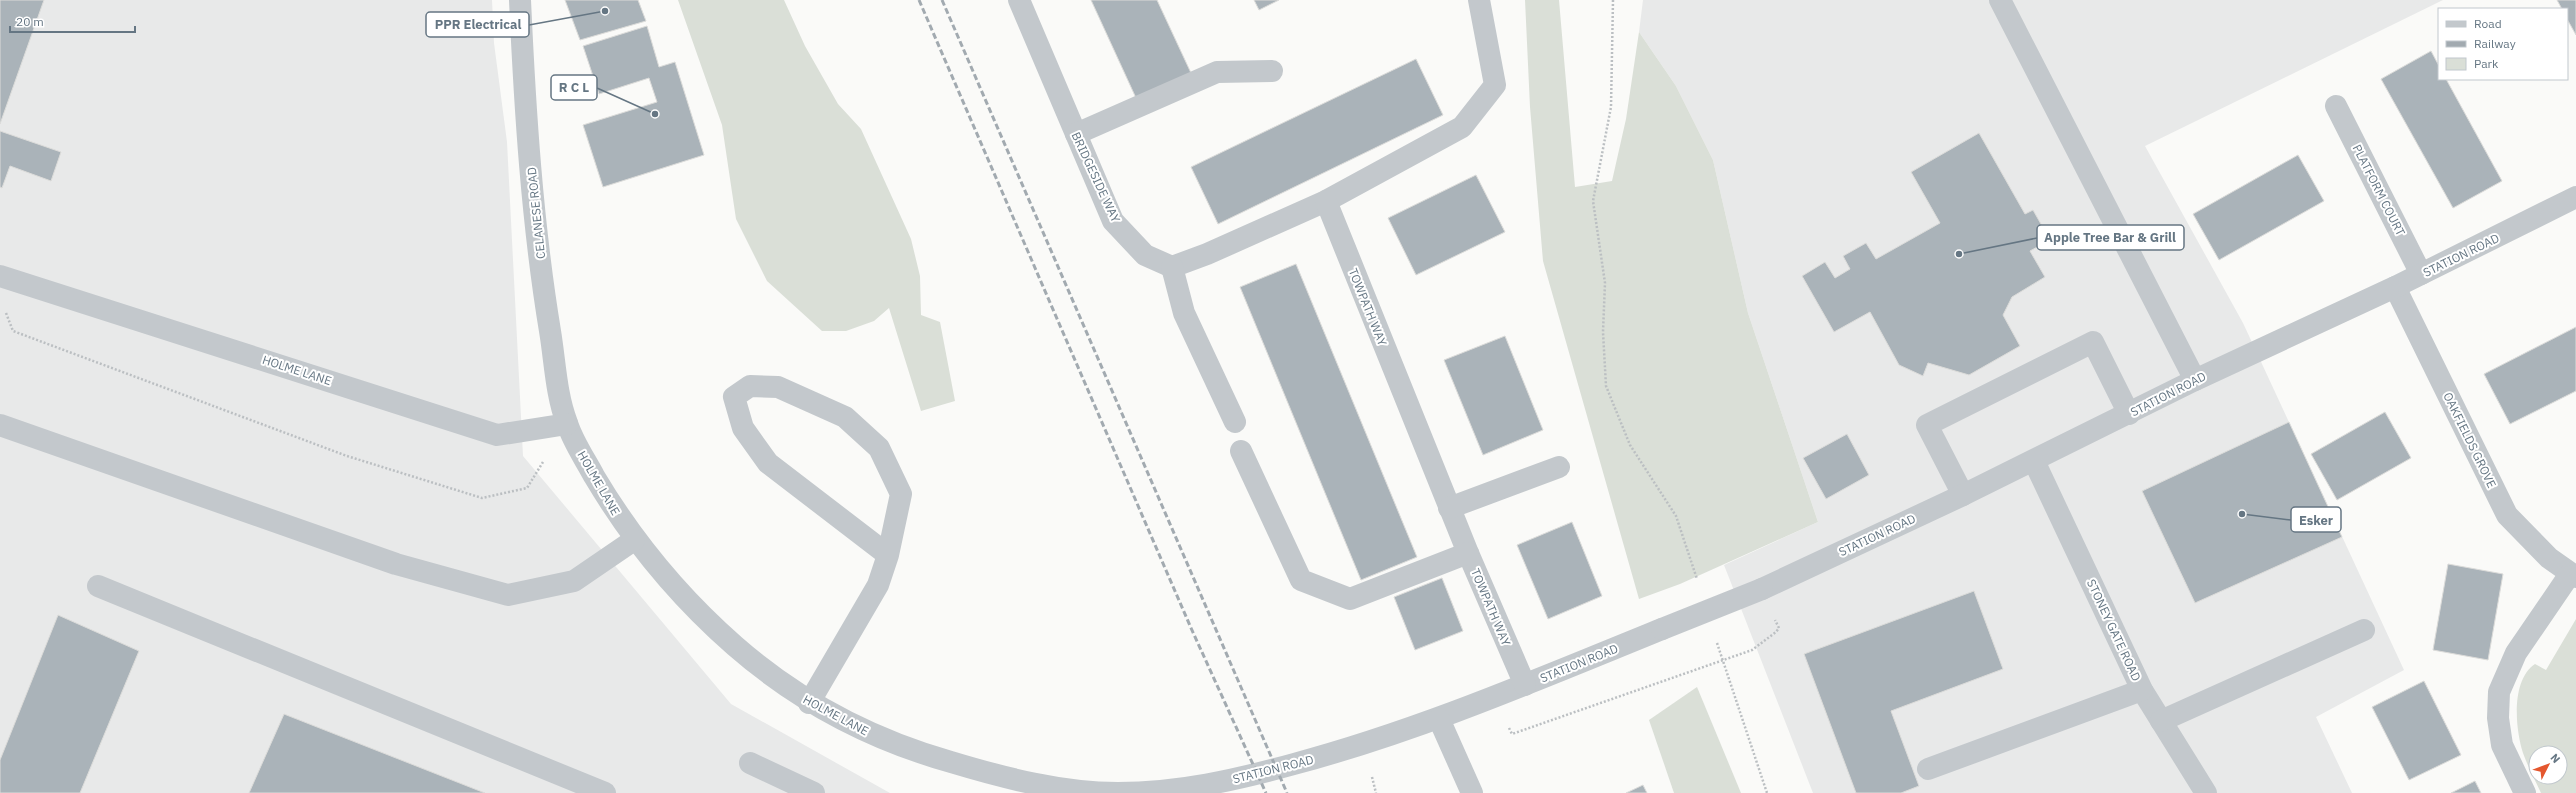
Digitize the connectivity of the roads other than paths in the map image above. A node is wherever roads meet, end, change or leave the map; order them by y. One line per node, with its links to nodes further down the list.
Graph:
1 (520, 0): 17 (street, CELANESE ROAD)
2 (1019, 0): 7 (street, BRIDGESIDE WAY)
3 (1479, 0): 9 (street)
4 (2000, 0): 14 (street)
5 (1272, 71): 7 (street)
6 (2336, 106): 11 (street, PLATFORM COURT)
7 (1076, 134): 10 (street, BRIDGESIDE WAY)
8 (2576, 198): 11 (street, STATION ROAD)
9 (1326, 201): 10 (street); 23 (street, TOWPATH WAY)
10 (1172, 267): 16 (street)
11 (2421, 274): 13 (street, STATION ROAD)
12 (0, 276): 17 (street, HOLME LANE)
13 (2395, 287): 14 (street, STATION ROAD); 27 (street, OAKFIELDS GROVE)
14 (2195, 380): 15 (street, STATION ROAD)
15 (2129, 414): 20 (street, STATION ROAD); 22 (street)
16 (1235, 422)
17 (567, 424): 24 (street, HOLME LANE)
18 (0, 425): 24 (street)
19 (1241, 451): 25 (street)
20 (2034, 461): 22 (street, STATION ROAD); 31 (street, STONEY GATE ROAD)
21 (1559, 467): 23 (street)
22 (1964, 495): 30 (street, STATION ROAD, bridge)
23 (1450, 508): 25 (street, TOWPATH WAY)
24 (634, 540): 32 (street, HOLME LANE)
25 (1468, 553): 30 (street, TOWPATH WAY)
26 (888, 555): 26 (street); 32 (street)
27 (2573, 576): 43 (street, OAKFIELDS GROVE)
28 (98, 586): 39 (street)
29 (2364, 630): 34 (street)
30 (1525, 685): 33 (street, STATION ROAD)
31 (2142, 690): 34 (street, STONEY GATE ROAD); 36 (street)
32 (809, 703): 37 (street, HOLME LANE)
33 (1439, 718): 38 (street, STATION ROAD); 41 (street)
34 (2161, 721): 42 (street, STONEY GATE ROAD)
35 (750, 763): 40 (street)
36 (1928, 769)
37 (1054, 790): 38 (street, HOLME LANE)
38 (1146, 790)
39 (605, 793)
40 (814, 793)
41 (1472, 793)
42 (2206, 793)
43 (2525, 793)

